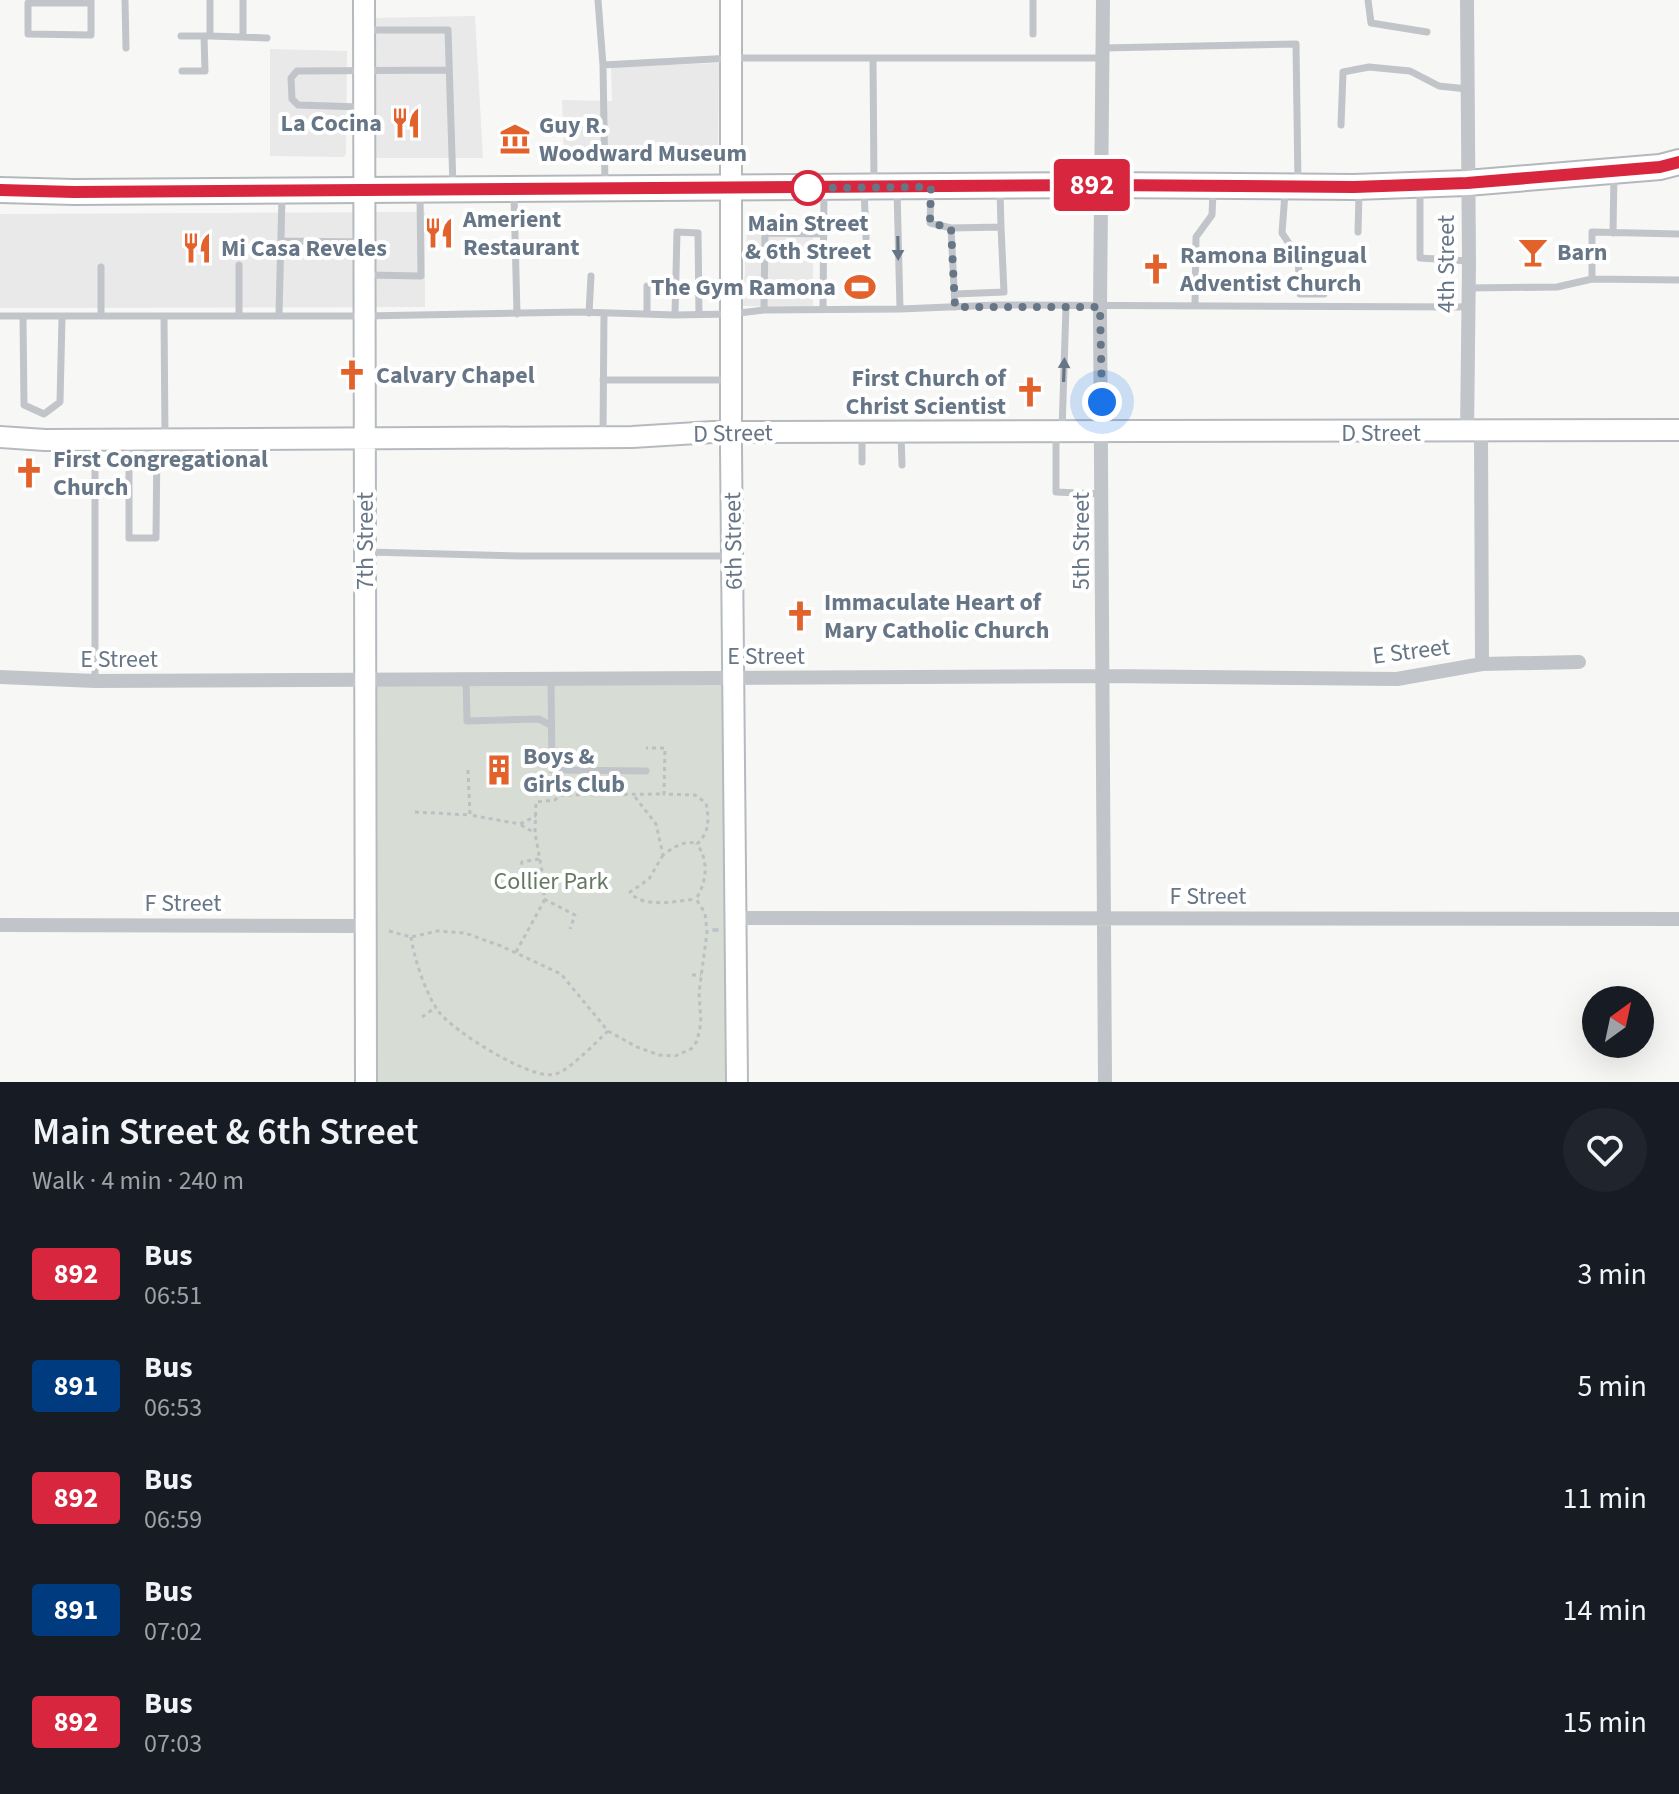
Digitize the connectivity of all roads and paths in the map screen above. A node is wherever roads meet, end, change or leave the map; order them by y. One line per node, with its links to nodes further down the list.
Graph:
1 (125, 0): 20 (lane)
2 (210, 0): 17 (lane)
3 (243, 0): 18 (lane)
4 (364, 0): 13 (street, 7th Street)
5 (598, 0): 24 (lane)
6 (731, 0): 22 (street, 6th Street)
7 (1033, 0): 15 (lane)
8 (1103, 0): 21 (street, 5th Street)
9 (1368, 0): 14 (lane)
10 (1467, 0): 28 (street, 4th Street)
11 (27, 2): 12 (lane); 12 (lane)
12 (91, 2)
13 (364, 30): 25 (lane); 27 (street, 7th Street)
14 (1427, 32)
15 (1033, 34)
16 (181, 36): 17 (lane)
17 (207, 36): 18 (lane); 26 (lane)
18 (243, 37): 19 (lane)
19 (267, 38)
20 (126, 48)
21 (1103, 53): 23 (lane); 34 (street, 5th Street); 38 (lane)
22 (732, 58): 23 (lane); 24 (lane); 44 (street, 6th Street)
23 (873, 58): 40 (lane)
24 (603, 65): 43 (lane)
25 (449, 70): 27 (lane); 47 (lane)
26 (182, 71)
27 (364, 71): 29 (street, 7th Street); 29 (lane)
28 (1467, 89): 30 (lane); 33 (street, 4th Street)
29 (364, 108): 50 (street, 7th Street)
30 (1341, 125)
31 (1679, 162): 32 (main road)
32 (1614, 171): 33 (main road); 54 (lane)
33 (1467, 183): 35 (main road); 60 (street, 4th Street)
34 (1101, 185): 36 (main road); 37 (main road); 74 (street, 5th Street)
35 (1420, 185): 42 (main road); 60 (lane)
36 (1000, 186): 41 (main road); 51 (lane)
37 (1213, 186): 38 (main road); 72 (lane)
38 (1292, 186): 42 (main road); 70 (lane)
39 (824, 187): 40 (main road); 44 (main road); 55 (lane)
40 (878, 187): 41 (main road); 57 (lane); 77 (lane, one-way to 77)
41 (931, 187): 52 (lane)
42 (1359, 187): 53 (lane)
43 (605, 188): 44 (main road); 48 (main road)
44 (732, 188): 84 (street, 6th Street)
45 (283, 189): 49 (main road); 50 (main road); 58 (lane)
46 (420, 189): 47 (main road); 50 (main road); 63 (lane)
47 (453, 189): 48 (main road)
48 (514, 189): 82 (lane)
49 (0, 190)
50 (364, 190): 59 (street, 7th Street)
51 (1001, 227): 52 (lane); 69 (lane)
52 (951, 228): 69 (lane)
53 (1358, 232)
54 (1613, 233): 56 (lane); 65 (lane)
55 (824, 234): 76 (lane); 78 (lane)
56 (1679, 234)
57 (866, 238)
58 (281, 241): 59 (lane); 86 (lane)
59 (364, 242): 63 (street, 7th Street)
60 (1469, 262): 68 (street, 4th Street)
61 (239, 265): 85 (lane)
62 (101, 267): 89 (lane)
63 (365, 275): 91 (street, 7th Street)
64 (591, 276): 79 (lane)
65 (1592, 279): 66 (lane); 68 (lane)
66 (1679, 280)
67 (647, 286): 81 (lane)
68 (1469, 288): 75 (street, 4th Street)
69 (955, 294): 73 (lane)
70 (1324, 294)
71 (1066, 306): 73 (lane); 74 (lane); 102 (lane, one-way to 71)
72 (1195, 306): 74 (lane); 75 (lane)
73 (955, 307): 77 (lane)
74 (1100, 307): 103 (street, 5th Street)
75 (1469, 307): 99 (street, 4th Street)
76 (823, 309): 77 (lane); 78 (lane)
77 (900, 309)
78 (764, 310): 84 (lane)
79 (589, 313): 80 (lane); 82 (lane)
80 (604, 313): 81 (lane); 94 (lane)
81 (647, 313): 87 (lane)
82 (517, 314): 91 (lane)
83 (699, 314): 84 (lane); 87 (lane); 87 (lane)
84 (731, 314): 95 (street, 6th Street)
85 (239, 315): 86 (lane); 90 (lane)
86 (279, 315): 91 (lane)
87 (675, 315)
88 (0, 316): 92 (lane)
89 (101, 316): 90 (lane); 93 (lane)
90 (164, 316): 110 (lane)
91 (365, 316): 106 (street, 7th Street)
92 (23, 317): 93 (lane); 96 (lane)
93 (62, 317): 96 (lane)
94 (603, 380): 95 (lane); 105 (lane)
95 (731, 380): 98 (street, 6th Street)
96 (44, 414): 107 (lane)
97 (1679, 430): 99 (street, D Street)
98 (731, 432): 100 (street, D Street); 105 (street, D Street); 115 (street, 6th Street)
99 (1474, 432): 103 (street, D Street); 117 (street, 4th Street)
100 (862, 433): 101 (street, D Street); 111 (lane)
101 (901, 433): 102 (street, D Street); 112 (lane)
102 (1059, 433): 103 (street, D Street); 113 (lane)
103 (1103, 433): 113 (street, 5th Street)
104 (0, 437): 107 (street, D Street)
105 (603, 437): 106 (street, D Street)
106 (365, 439): 110 (street, D Street); 114 (street, 7th Street)
107 (45, 440): 108 (street, D Street)
108 (95, 440): 109 (street, D Street); 124 (lane)
109 (129, 440): 110 (street, D Street); 110 (lane)
110 (161, 440)
111 (862, 462)
112 (902, 465)
113 (1103, 494): 118 (street, 5th Street)
114 (365, 552): 115 (lane); 121 (street, 7th Street)
115 (734, 556): 120 (street, 6th Street)
116 (1579, 662): 117 (street, E Street)
117 (1482, 664): 118 (street, E Street)
118 (1104, 676): 120 (street, E Street); 143 (street, 5th Street)
119 (0, 677): 124 (street, E Street)
120 (735, 679): 123 (street, E Street); 142 (street, 6th Street)
121 (365, 680): 122 (street, E Street); 124 (street, E Street); 146 (street, 7th Street)
122 (466, 680): 123 (street, E Street); 125 (lane)
123 (551, 680): 125 (lane)
124 (95, 681)
125 (550, 725): 128 (lane)
126 (646, 748): 129 (path)
127 (468, 770): 132 (path)
128 (646, 771)
129 (664, 794): 130 (path); 136 (path)
130 (633, 795): 133 (path); 137 (path)
131 (415, 812): 132 (path)
132 (470, 815): 134 (path)
133 (536, 816): 134 (path); 135 (path)
134 (520, 824): 135 (path)
135 (535, 833): 138 (path)
136 (697, 844): 137 (path); 141 (path)
137 (663, 855): 141 (path)
138 (539, 859): 139 (path); 139 (path)
139 (544, 882): 140 (path)
140 (544, 899): 147 (path); 150 (path)
141 (696, 899): 152 (path)
142 (736, 918): 143 (street, F Street); 157 (street, 6th Street)
143 (1105, 918): 144 (street, F Street); 158 (street, 5th Street)
144 (1679, 919)
145 (0, 925): 146 (street, F Street)
146 (366, 926): 156 (street, 7th Street)
147 (570, 929)
148 (389, 931): 149 (path)
149 (411, 937): 150 (path); 153 (path)
150 (515, 953): 155 (path)
151 (692, 975): 152 (path)
152 (701, 975): 155 (path)
153 (436, 1007): 154 (path); 155 (path)
154 (422, 1017)
155 (608, 1031)
156 (366, 1082)
157 (737, 1082)
158 (1105, 1082)

